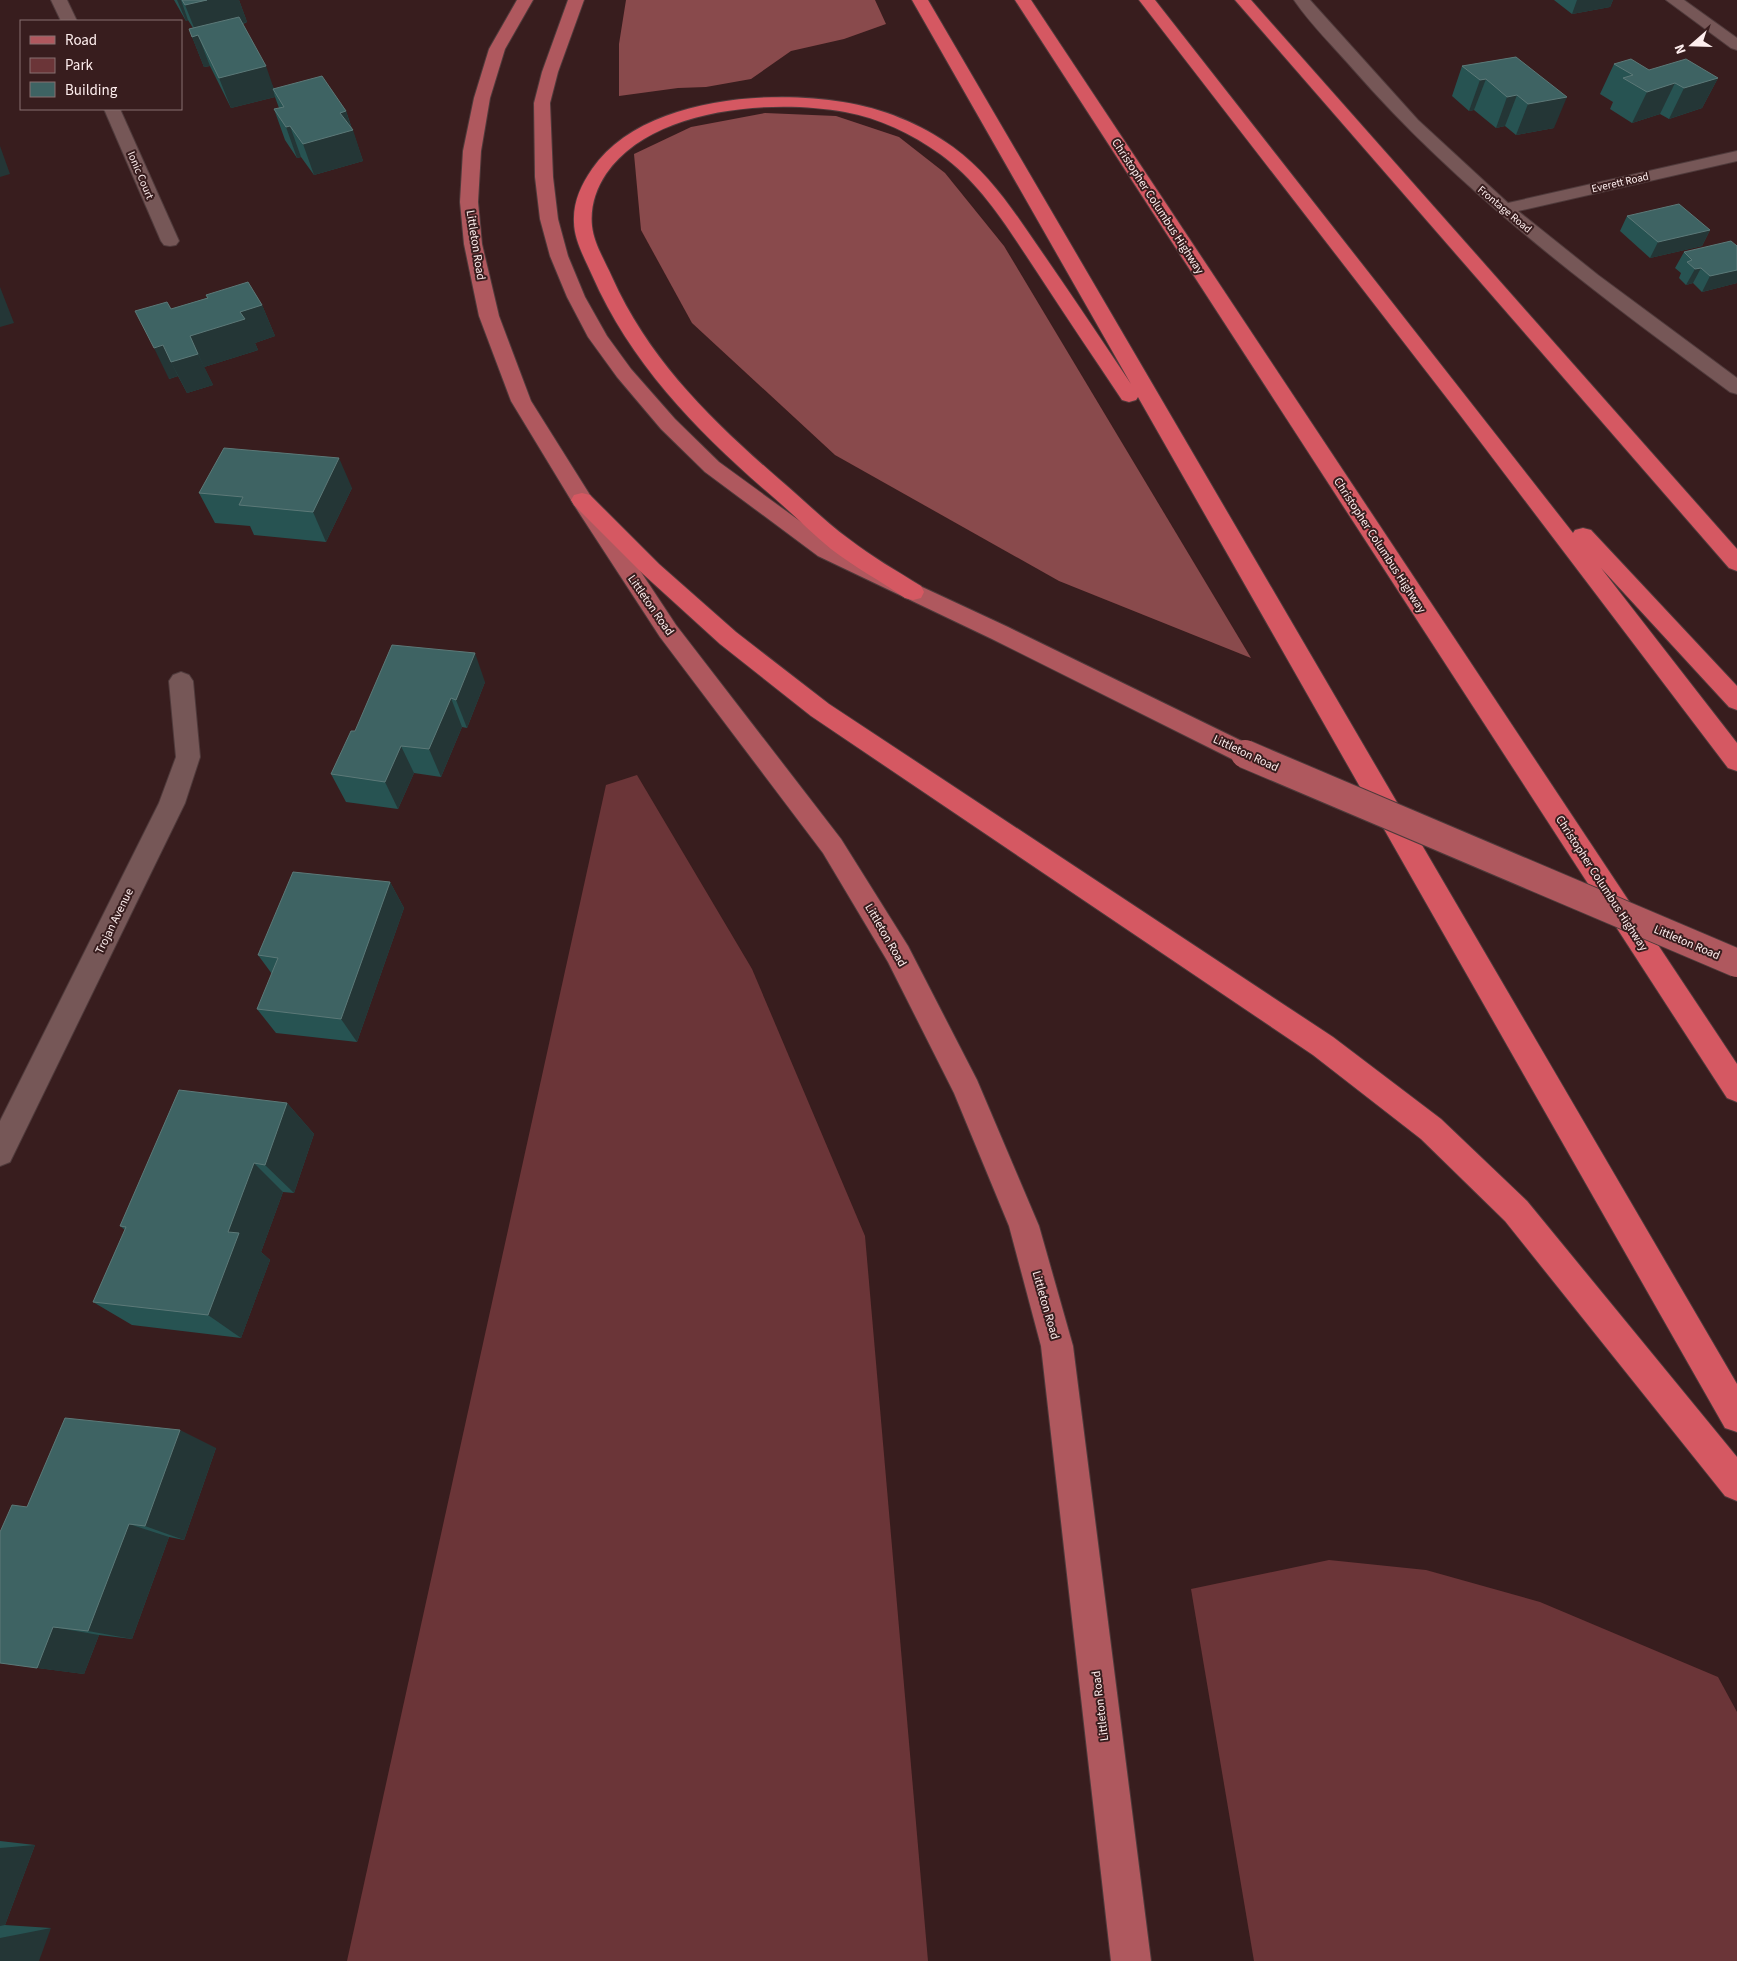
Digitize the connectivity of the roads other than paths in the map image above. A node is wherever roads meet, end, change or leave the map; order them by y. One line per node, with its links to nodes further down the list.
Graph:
1 (58, 0): 10 (street)
2 (525, 0): 18 (main road, Littleton Road)
3 (576, 0): 20 (main road, Littleton Road)
4 (920, 0): 21 (highway)
5 (1023, 0): 26 (highway, Christopher Columbus Highway)
6 (1147, 0): 17 (highway)
7 (1242, 0): 19 (highway)
8 (1302, 0): 14 (street, Frontage Road)
9 (1674, 0): 11 (street)
10 (68, 20)
11 (1737, 45)
12 (112, 110): 15 (street, Ionic Court)
13 (1737, 156): 14 (street, Everett Road)
14 (1503, 208): 16 (street, Frontage Road)
15 (170, 241)
16 (1737, 388)
17 (1467, 410): 23 (highway); 24 (highway)
18 (582, 500): 29 (highway); 30 (main road, Littleton Road)
19 (1737, 563)
20 (913, 592): 21 (highway); 25 (main road, Littleton Road, bridge)
21 (1311, 677): 28 (highway)
22 (182, 681): 27 (street, Trojan Avenue)
23 (1737, 701)
24 (1737, 761)
25 (1737, 964)
26 (1737, 1089)
27 (0, 1152)
28 (1737, 1416)
29 (1737, 1484)
30 (1131, 1961)

